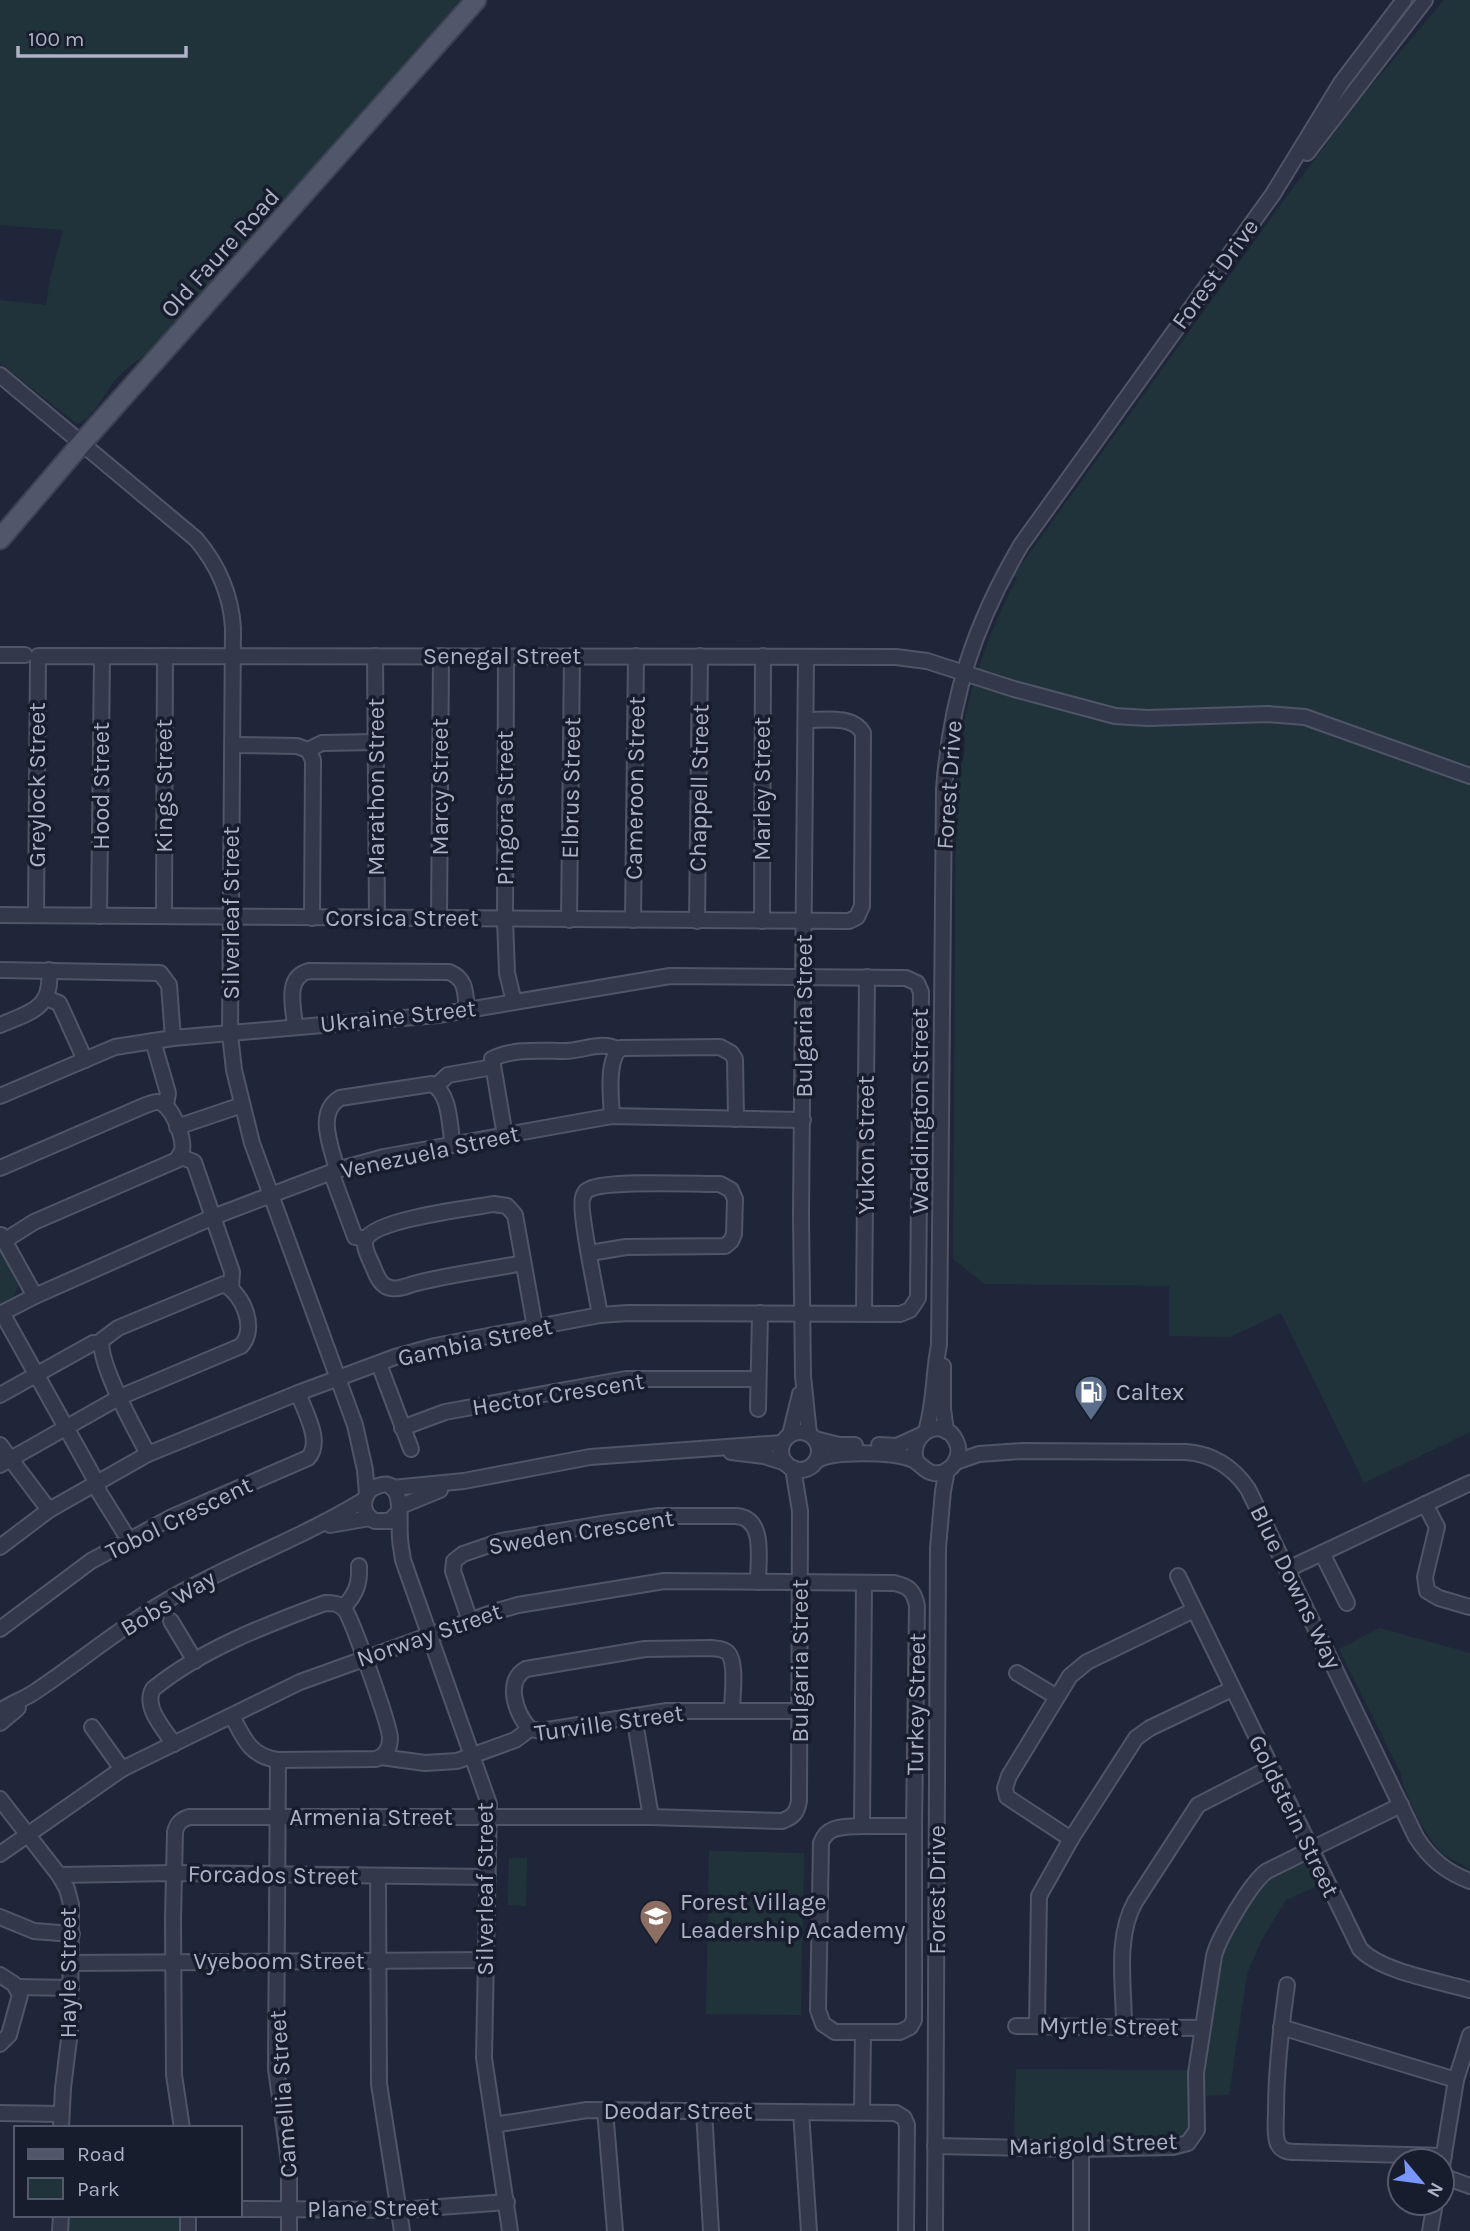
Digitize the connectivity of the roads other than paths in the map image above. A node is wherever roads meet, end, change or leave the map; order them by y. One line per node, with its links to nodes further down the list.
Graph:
1 (476, 0): 6 (main road, Old Faure Road)
2 (1404, 0): 4 (street, Forest Drive)
3 (1425, 0): 4 (street, Forest Drive)
4 (1273, 194): 21 (street, Forest Drive)
5 (0, 374): 6 (street, Silverleaf Street)
6 (81, 444): 7 (main road, Old Faure Road); 10 (street, Silverleaf Street)
7 (0, 539)
8 (0, 655): 9 (street, Senegal Street)
9 (31, 655): 19 (street, Senegal Street); 28 (street, Greylock Street)
10 (233, 655): 11 (street, Senegal Street); 12 (street, Senegal Street); 24 (street, Silverleaf Street)
11 (165, 656): 19 (street, Senegal Street); 30 (street, Kings Street)
12 (375, 656): 13 (street, Senegal Street); 23 (street, Marathon Street)
13 (441, 656): 14 (street, Senegal Street); 34 (street, Marcy Street)
14 (506, 656): 15 (street, Senegal Street); 35 (street, Pingora Street)
15 (572, 656): 16 (street, Senegal Street); 36 (street, Elbrus Street)
16 (636, 656): 17 (street, Senegal Street); 37 (street, Cameroon Street)
17 (700, 656): 18 (street, Senegal Street); 38 (street, Chappell Street)
18 (763, 656): 20 (street, Senegal Street); 39 (street, Marley Street)
19 (102, 657): 29 (street, Hood Street)
20 (806, 657): 21 (street, Senegal Street); 22 (street, Bulgaria Street)
21 (963, 674): 26 (street, Senegal Street); 85 (street, Forest Drive)
22 (806, 720): 40 (street, Bulgaria Street); 40 (street, Corsica Street)
23 (376, 742): 25 (street); 33 (street, Marathon Street)
24 (232, 745): 25 (street); 31 (street, Silverleaf Street)
25 (308, 750): 32 (street)
26 (1470, 776)
27 (0, 915): 28 (street, Corsica Street)
28 (36, 915): 29 (street, Corsica Street)
29 (99, 916): 30 (street, Corsica Street)
30 (164, 916): 31 (street, Corsica Street)
31 (231, 917): 32 (street, Corsica Street); 50 (street, Silverleaf Street)
32 (312, 918): 33 (street, Corsica Street)
33 (377, 918): 34 (street, Corsica Street)
34 (439, 919): 35 (street, Corsica Street)
35 (505, 919): 36 (street, Corsica Street); 46 (street, Pingora Street)
36 (569, 920): 37 (street, Corsica Street)
37 (634, 920): 38 (street, Corsica Street)
38 (697, 920): 39 (street, Corsica Street)
39 (762, 921): 40 (street, Corsica Street)
40 (805, 921): 43 (street, Bulgaria Street)
41 (0, 970): 42 (street)
42 (49, 971): 45 (street); 51 (street)
43 (804, 977): 44 (street, Waddington Street); 46 (street, Ukraine Street); 62 (street, Bulgaria Street)
44 (867, 977): 77 (street, Waddington Street); 80 (street, Yukon Street)
45 (46, 998): 48 (street); 54 (street)
46 (513, 1002): 47 (street, Ukraine Street)
47 (467, 1010): 49 (street, Ukraine Street); 49 (street)
48 (0, 1025)
49 (295, 1027): 50 (street, Ukraine Street)
50 (230, 1034): 51 (street, Ukraine Street); 59 (street, Silverleaf Street)
51 (173, 1038): 52 (street, Ukraine Street)
52 (153, 1041): 54 (street, Ukraine Street); 58 (street)
53 (619, 1050): 55 (street); 60 (street); 61 (street)
54 (85, 1060): 57 (street, Ukraine Street)
55 (494, 1067): 56 (street); 64 (street)
56 (436, 1086): 65 (street); 68 (street)
57 (0, 1096)
58 (166, 1105): 63 (street); 67 (street)
59 (242, 1105): 63 (street); 69 (street, Silverleaf Street)
60 (612, 1116): 61 (street, Venezuela Street); 65 (street, Venezuela Street)
61 (736, 1119): 62 (street, Venezuela Street)
62 (803, 1120): 79 (street, Bulgaria Street)
63 (177, 1127): 66 (street)
64 (504, 1130)
65 (453, 1145): 68 (street, Venezuela Street)
66 (179, 1157): 70 (street); 71 (street)
67 (0, 1168)
68 (334, 1171): 69 (street, Venezuela Street); 72 (street)
69 (272, 1196): 70 (street, Venezuela Street); 89 (street, Silverleaf Street)
70 (213, 1217): 75 (street); 76 (street, Venezuela Street)
71 (2, 1238): 76 (street)
72 (366, 1239): 74 (street); 74 (street)
73 (590, 1253): 73 (street); 82 (street)
74 (523, 1263): 83 (street)
75 (231, 1288): 84 (street); 93 (street)
76 (35, 1296): 81 (street, Venezuela Street)
77 (910, 1310): 80 (street, Gambia Street)
78 (760, 1313): 79 (street, Gambia Street); 82 (street, Gambia Street); 90 (street)
79 (803, 1313): 80 (street, Gambia Street); 88 (street, Bulgaria Street)
80 (864, 1313)
81 (1, 1314): 87 (street)
82 (600, 1315): 83 (street, Gambia Street)
83 (535, 1327): 86 (street, Gambia Street)
84 (101, 1343): 87 (street); 93 (street)
85 (939, 1345): 98 (street, Forest Drive); 99 (street, Forest Drive)
86 (379, 1364): 89 (street, Gambia Street); 97 (street)
87 (37, 1374): 92 (street); 96 (street)
88 (803, 1376): 100 (street, Bulgaria Street); 101 (street, Bulgaria Street)
89 (339, 1379): 91 (street, Gambia Street); 95 (street, Silverleaf Street)
90 (758, 1379): 94 (street); 97 (street, Hector Crescent)
91 (298, 1393): 106 (street, Gambia Street); 123 (street, Tobol Crescent)
92 (0, 1395)
93 (120, 1397): 96 (street); 106 (street)
94 (758, 1409)
95 (355, 1425): 115 (street, Silverleaf Street); 116 (street, Silverleaf Street)
96 (65, 1427): 107 (street); 113 (street)
97 (402, 1428): 104 (street)
98 (923, 1433): 99 (street); 100 (street); 110 (street)
99 (950, 1433): 105 (street, Blue Downs Way); 111 (street)
100 (812, 1437): 101 (street); 108 (street)
101 (787, 1439): 103 (street); 109 (street)
102 (0, 1445): 107 (street)
103 (720, 1448): 109 (street); 112 (street)
104 (411, 1449)
105 (1022, 1451): 111 (street, Blue Downs Way); 129 (street, Blue Downs Way)
106 (148, 1454): 113 (street, Gambia Street)
107 (5, 1461): 119 (street)
108 (815, 1462): 109 (street); 110 (street); 120 (street, Bulgaria Street)
109 (790, 1466): 120 (street, Bulgaria Street)
110 (921, 1466): 111 (street); 125 (street, Forest Drive)
111 (952, 1466): 125 (street, Forest Drive)
112 (464, 1481): 115 (street); 118 (street)
113 (97, 1483): 119 (street, Gambia Street); 123 (street)
114 (1470, 1483): 117 (street)
115 (388, 1487): 116 (street); 118 (street)
116 (365, 1497): 121 (street); 122 (street, Bobs Way)
117 (1424, 1504): 126 (street); 136 (street)
118 (400, 1508): 121 (street); 127 (street)
119 (49, 1510): 124 (street, Gambia Street)
120 (800, 1511): 132 (street, Bulgaria Street)
121 (375, 1520): 122 (street, Bobs Way); 127 (street)
122 (314, 1528): 147 (street, Bobs Way)
123 (130, 1540): 141 (street, Tobol Crescent)
124 (0, 1547)
125 (938, 1548): 210 (street, Forest Drive)
126 (1322, 1552): 129 (street); 135 (street)
127 (403, 1560): 142 (street, Silverleaf Street)
128 (359, 1566): 137 (street)
129 (1288, 1569): 164 (street, Blue Downs Way)
130 (1178, 1576): 138 (street, Goldstein Street)
131 (758, 1581): 132 (street, Norway Street); 139 (street, Norway Street); 139 (street, Sweden Crescent)
132 (800, 1582): 133 (street, Norway Street); 151 (street, Bulgaria Street)
133 (864, 1583): 134 (street, Norway Street); 169 (street)
134 (906, 1586): 170 (street, Turkey Street)
135 (1347, 1603)
136 (1470, 1607)
137 (343, 1608): 143 (street); 144 (street)
138 (1194, 1610): 146 (street, Goldstein Street); 148 (street)
139 (470, 1620): 142 (street, Norway Street)
140 (171, 1621): 144 (street)
141 (0, 1629)
142 (430, 1636): 143 (street, Norway Street); 159 (street, Silverleaf Street)
143 (364, 1658): 152 (street, Norway Street); 158 (street)
144 (195, 1661): 157 (street)
145 (1017, 1673): 148 (street)
146 (1232, 1689): 161 (street, Goldstein Street); 172 (street)
147 (31, 1695): 149 (street, Bobs Way); 154 (street, Bobs Way)
148 (1057, 1698): 172 (street)
149 (0, 1711)
150 (732, 1711): 151 (street, Turville Street); 153 (street, Turville Street); 156 (street)
151 (800, 1712): 165 (street, Bulgaria Street)
152 (232, 1716): 157 (street, Norway Street); 160 (street)
153 (634, 1716): 156 (street, Turville Street); 167 (street)
154 (0, 1723)
155 (92, 1727): 162 (street)
156 (530, 1730): 159 (street, Turville Street)
157 (174, 1744): 162 (street, Norway Street)
158 (385, 1753): 159 (street, Turville Street); 160 (street, Turville Street)
159 (472, 1755): 168 (street, Silverleaf Street)
160 (278, 1760): 166 (street, Camellia Street)
161 (1270, 1768): 173 (street, Goldstein Street); 194 (street)
162 (122, 1769): 171 (street, Norway Street)
163 (0, 1799): 171 (street, Hayle Street)
164 (1401, 1805): 173 (street, Marigold Street); 180 (street, Blue Downs Way)
165 (797, 1811): 167 (street, Armenia Street)
166 (278, 1817): 168 (street, Armenia Street); 175 (street, Armenia Street); 176 (street, Camellia Street)
167 (651, 1817): 168 (street, Armenia Street)
168 (488, 1818): 179 (street, Silverleaf Street)
169 (862, 1826): 170 (street); 198 (street)
170 (914, 1826): 198 (street)
171 (26, 1834): 174 (street, Norway Street); 177 (street, Hayle Street)
172 (1071, 1839): 193 (street)
173 (1310, 1850): 192 (street, Goldstein Street); 197 (street, Marigold Street)
174 (0, 1854)
175 (174, 1873): 176 (street, Forcados Street); 177 (street, Forcados Street); 185 (street)
176 (277, 1874): 178 (street, Forcados Street); 186 (street, Camellia Street)
177 (59, 1875): 182 (street, Hayle Street)
178 (378, 1876): 179 (street, Forcados Street); 184 (street)
179 (488, 1877): 183 (street, Silverleaf Street)
180 (1470, 1881)
181 (0, 1917): 182 (street)
182 (72, 1934): 187 (street, Hayle Street)
183 (486, 1960): 184 (street, Vyeboom Street); 208 (street, Silverleaf Street)
184 (378, 1961): 186 (street, Vyeboom Street); 217 (street)
185 (174, 1962): 186 (street, Vyeboom Street); 187 (street, Vyeboom Street); 209 (street)
186 (277, 1962): 216 (street, Camellia Street)
187 (71, 1963): 191 (street, Hayle Street)
188 (0, 1975): 190 (street)
189 (1287, 1985): 196 (street)
190 (18, 1987): 191 (street); 200 (street)
191 (71, 1988): 207 (street, Hayle Street)
192 (1470, 1990)
193 (1037, 2025): 194 (street, Myrtle Street); 195 (street, Myrtle Street)
194 (1124, 2025): 197 (street, Myrtle Street)
195 (1016, 2026)
196 (1281, 2027): 201 (street); 213 (street)
197 (1202, 2028): 212 (street, Marigold Street)
198 (863, 2032): 206 (street)
199 (1470, 2035): 201 (street)
200 (0, 2045)
201 (1457, 2080): 211 (street)
202 (605, 2110): 203 (street, Deodar Street); 208 (street, Deodar Street); 221 (street)
203 (704, 2111): 205 (street, Deodar Street); 222 (street)
204 (0, 2112): 207 (street)
205 (801, 2112): 206 (street, Deodar Street); 223 (street)
206 (862, 2112): 224 (street, Deodar Street)
207 (61, 2121)
208 (494, 2124): 214 (street, Silverleaf Street)
209 (182, 2126)
210 (935, 2146): 212 (street, Marigold Street); 225 (street, Forest Drive)
211 (1445, 2147)
212 (1081, 2149): 226 (street)
213 (1386, 2157)
214 (506, 2202): 217 (street, Plane Street); 220 (street, Silverleaf Street)
215 (242, 2209): 216 (street, Plane Street)
216 (289, 2209): 217 (street, Plane Street); 218 (street, Camellia Street)
217 (399, 2210): 219 (street)
218 (289, 2231)
219 (402, 2231)
220 (510, 2231)
221 (615, 2231)
222 (711, 2231)
223 (808, 2231)
224 (906, 2231)
225 (935, 2231)
226 (1082, 2231)

